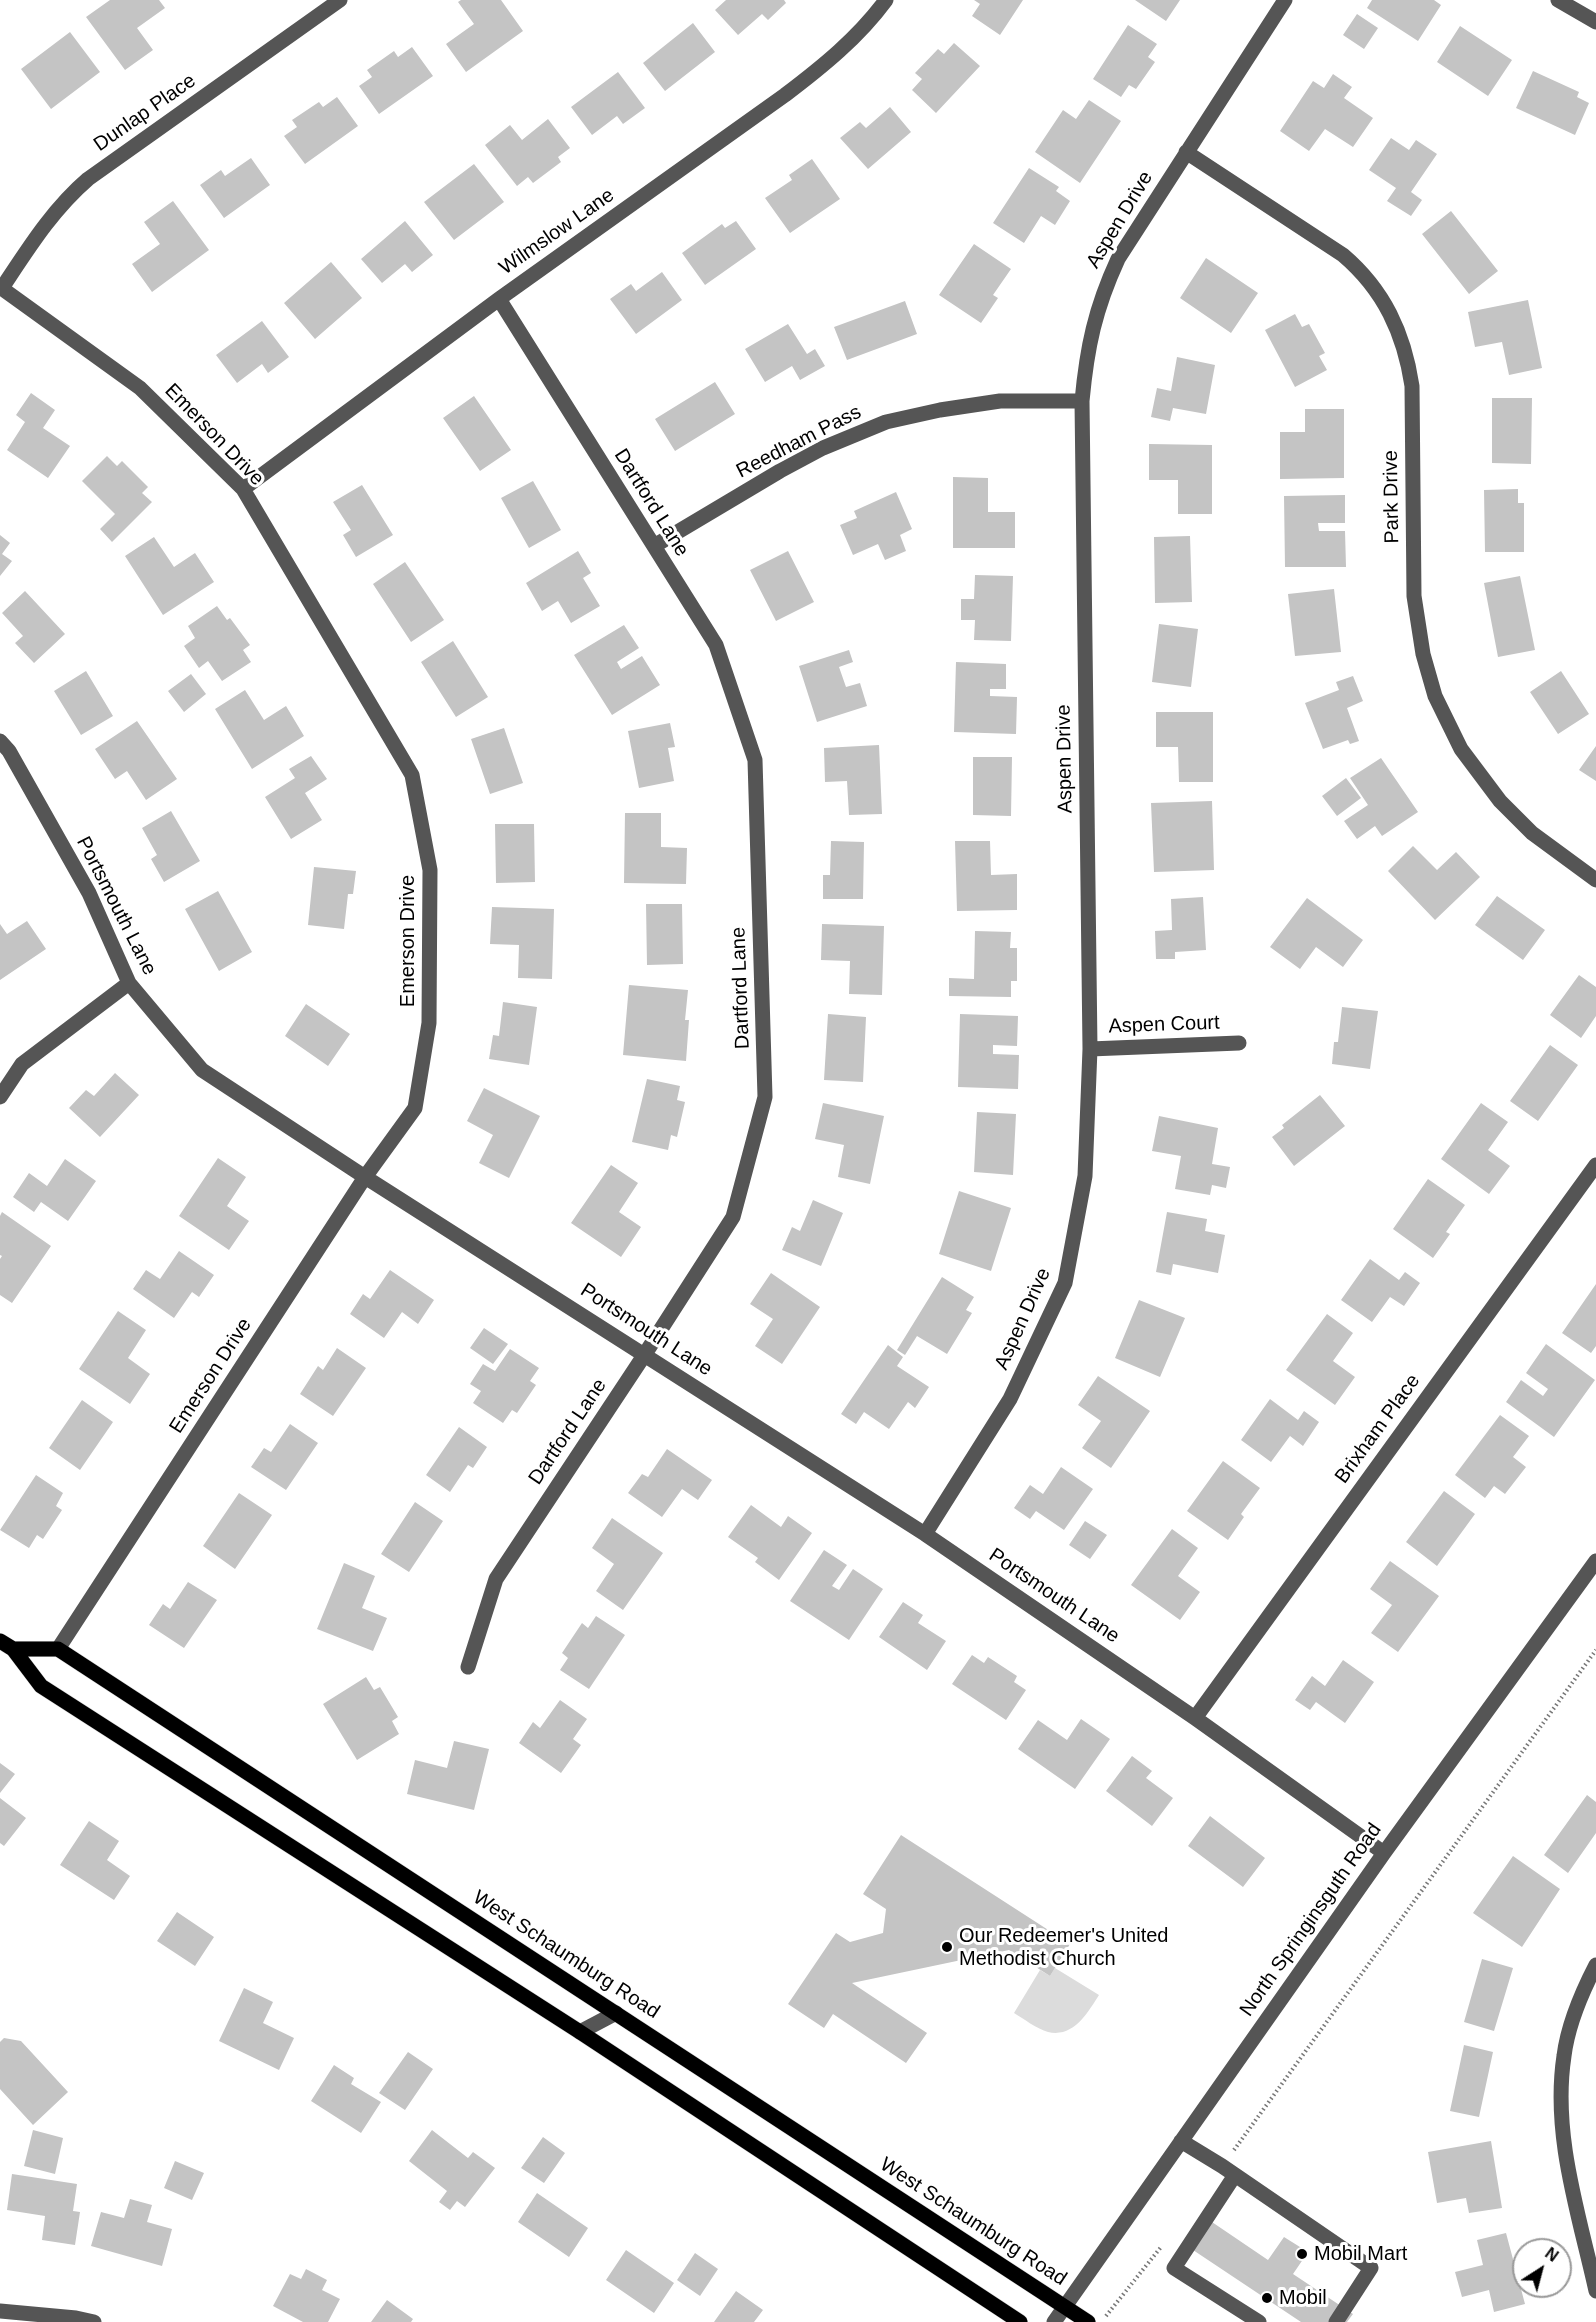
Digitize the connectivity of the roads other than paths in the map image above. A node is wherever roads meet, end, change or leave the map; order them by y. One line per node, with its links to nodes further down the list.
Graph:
1 (340, 0): 7 (street, Dunlap Place)
2 (886, 0): 8 (street, Wilmslow Lane)
3 (1285, 0): 6 (street, Aspen Drive)
4 (1558, 0): 5 (street)
5 (1596, 22)
6 (1186, 152): 9 (street, Aspen Drive); 13 (street, Park Drive)
7 (1, 287): 10 (street, Emerson Drive)
8 (499, 299): 10 (street, Wilmslow Lane); 11 (street, Dartford Lane)
9 (1082, 401): 11 (street, Reedham Pass); 16 (street, Aspen Drive)
10 (243, 489): 19 (street, Emerson Drive)
11 (654, 546): 20 (street, Dartford Lane)
12 (0, 741): 14 (street, Portsmouth Lane)
13 (1596, 880)
14 (129, 983): 17 (street); 19 (street, Portsmouth Lane)
15 (1239, 1042): 16 (street, Aspen Court)
16 (1090, 1049): 21 (street, Aspen Drive)
17 (0, 1097)
18 (1596, 1165): 26 (street, Brixham Place)
19 (365, 1177): 20 (street, Portsmouth Lane); 24 (street, Emerson Drive)
20 (645, 1354): 21 (street, Portsmouth Lane); 25 (street, Dartford Lane)
21 (925, 1534): 26 (street, Portsmouth Lane)
22 (1596, 1560): 27 (street, North Springinsguth Road)
23 (6, 1645): 24 (main road); 30 (main road)
24 (58, 1649): 29 (main road, West Schaumburg Road)
25 (468, 1667)
26 (1195, 1718): 27 (street, Portsmouth Lane)
27 (1384, 1853): 31 (street, North Springinsguth Road)
28 (1596, 1965): 33 (street)
29 (616, 2013): 30 (street); 34 (main road, West Schaumburg Road)
30 (580, 2032): 37 (main road)
31 (1181, 2141): 32 (street); 34 (street, North Springinsguth Road)
32 (1235, 2175): 40 (street); 41 (street)
33 (1596, 2291)
34 (1064, 2307): 38 (street, North Springinsguth Road); 39 (main road, West Schaumburg Road)
35 (0, 2311): 36 (street)
36 (94, 2322)
37 (1020, 2322)
38 (1054, 2322)
39 (1088, 2322)
40 (1259, 2322)
41 (1336, 2322)

